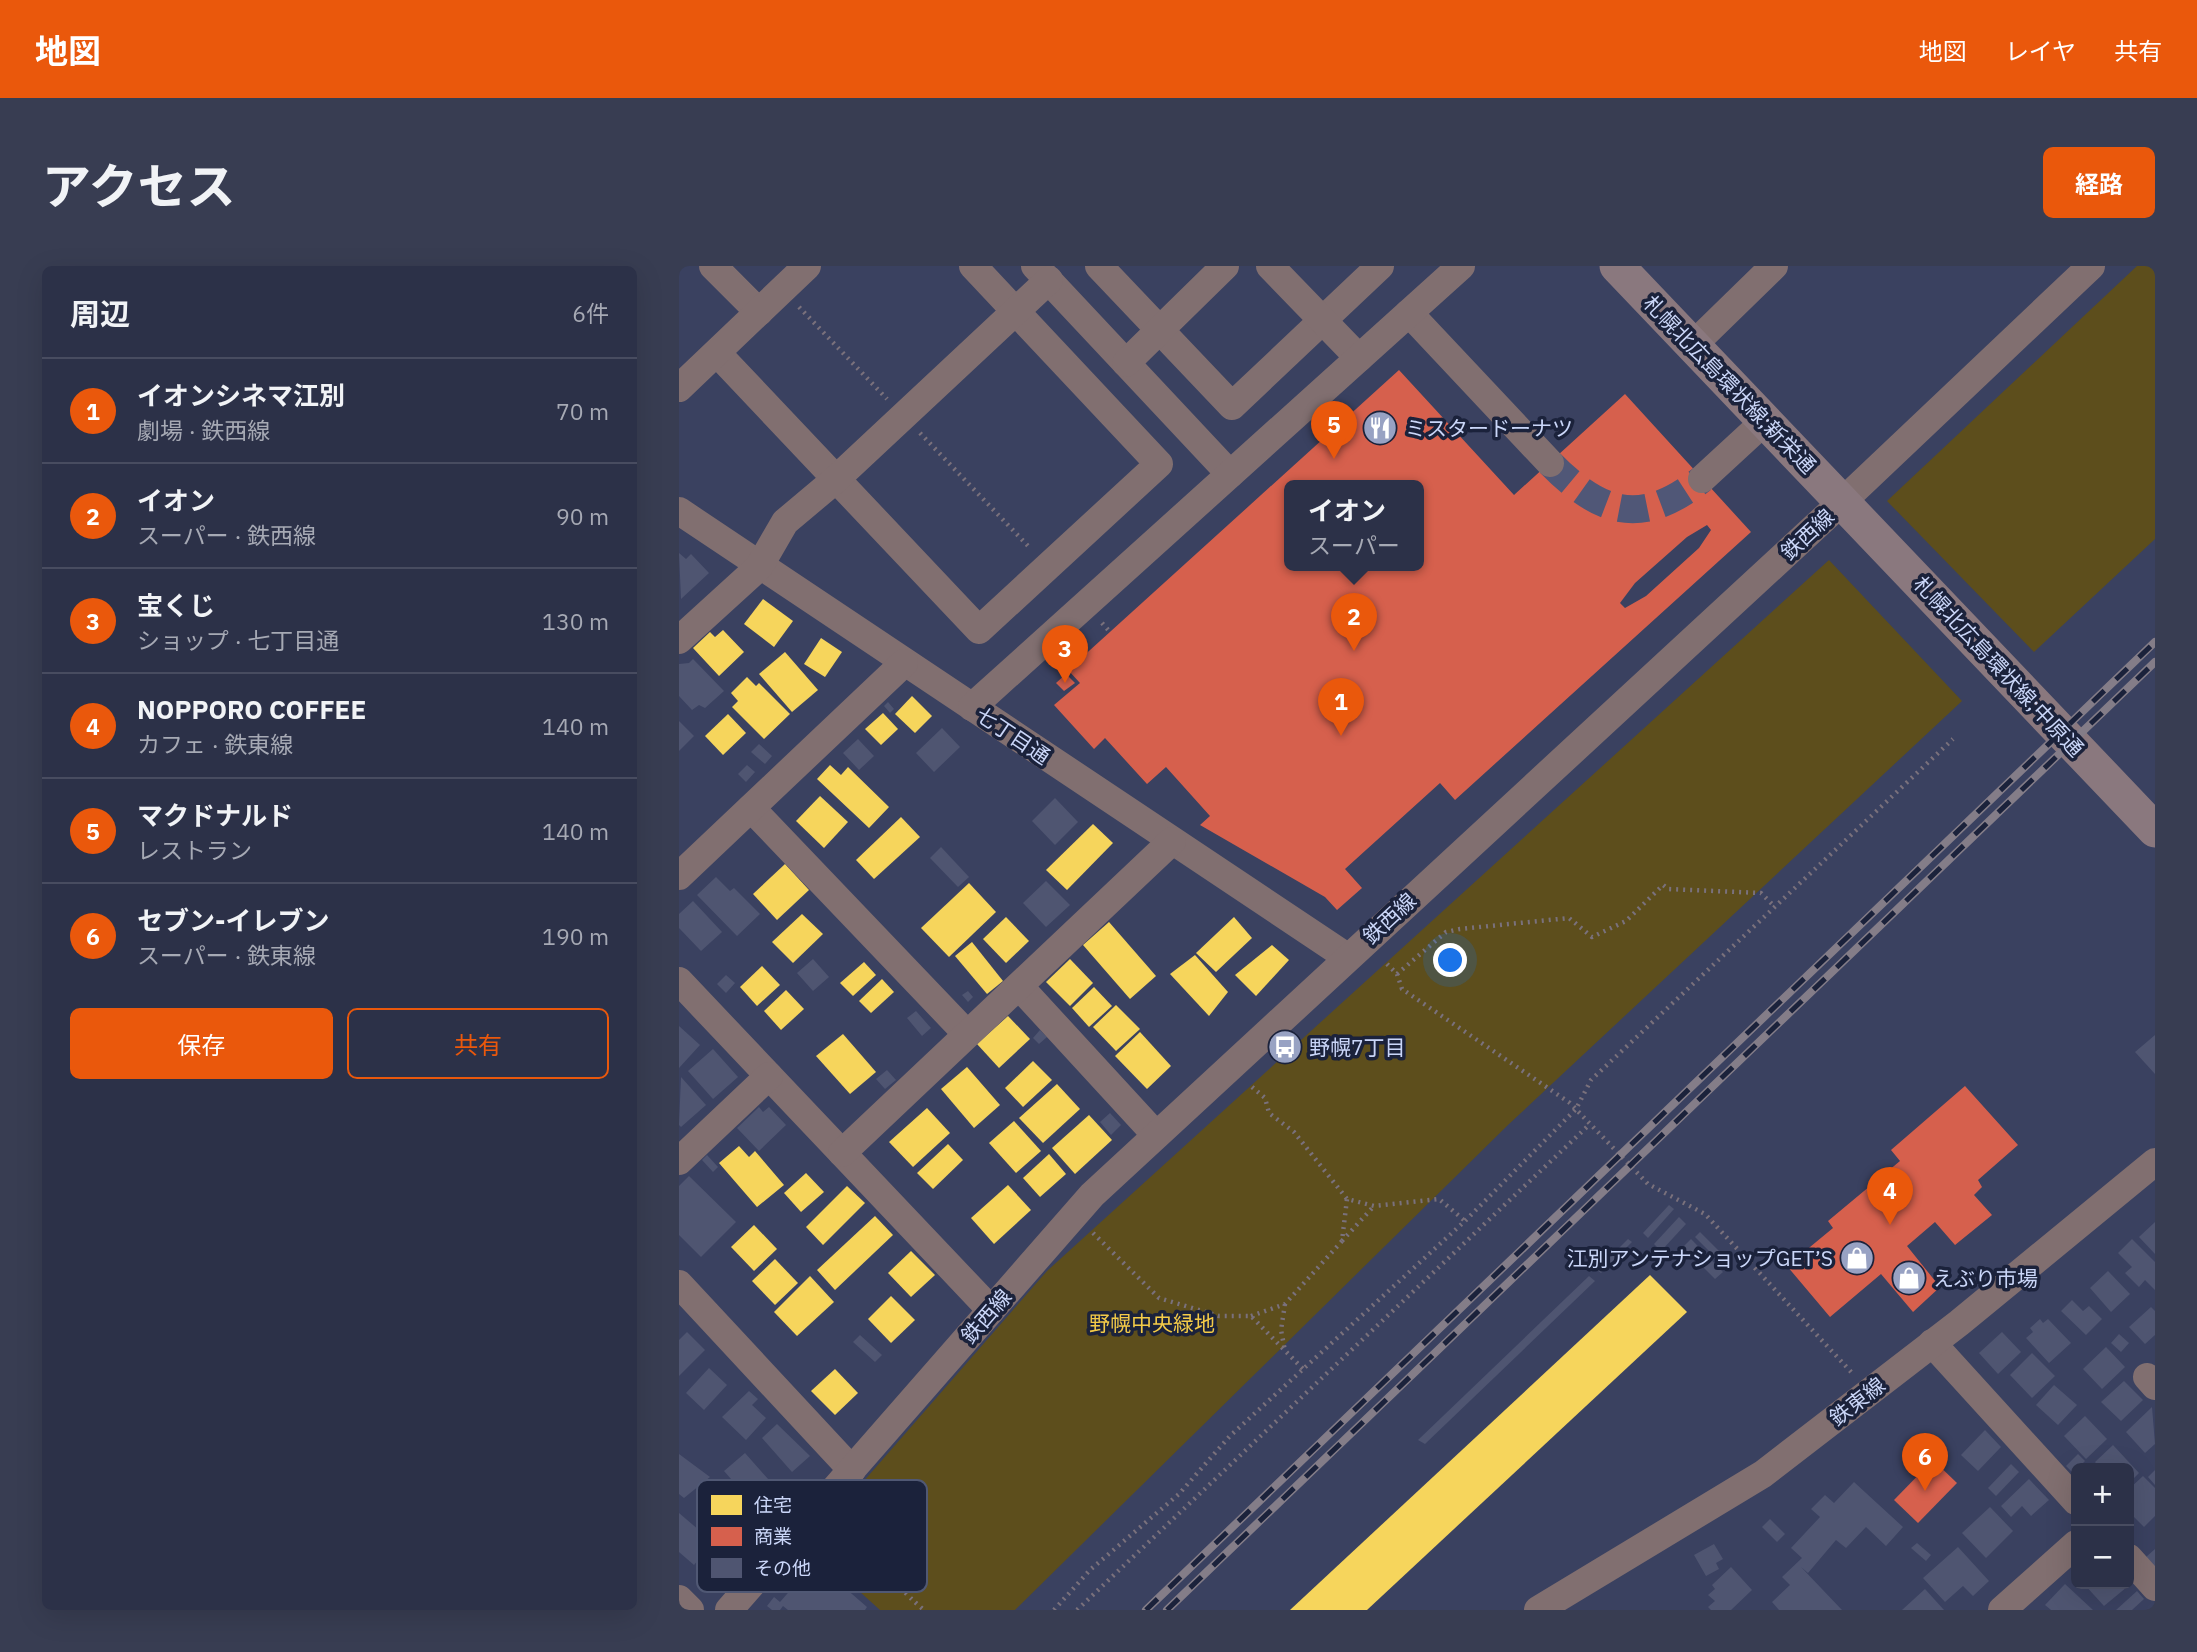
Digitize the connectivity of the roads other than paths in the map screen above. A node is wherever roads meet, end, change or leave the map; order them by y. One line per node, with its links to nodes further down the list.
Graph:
1 (713, 266): 13 (street)
2 (807, 266): 13 (street)
3 (973, 266): 14 (street)
4 (1099, 266): 17 (street)
5 (1225, 266): 17 (street)
6 (1270, 266): 16 (street)
7 (1380, 266): 16 (street)
8 (1461, 266): 15 (street)
9 (1618, 266): 18 (main road, 札幌北広島環状線;新栄通)
10 (1774, 266): 18 (street)
11 (2091, 266): 28 (street, 鉄西線)
12 (1042, 273): 14 (street); 21 (street)
13 (759, 312): 19 (street)
14 (1015, 312): 27 (street); 27 (street)
15 (1409, 313): 20 (street); 24 (street)
16 (1323, 320): 17 (street); 20 (street)
17 (1160, 330): 21 (street)
18 (1693, 345): 23 (main road, 札幌北広島環状線;新栄通)
19 (717, 353): 22 (street); 27 (street)
20 (1359, 358): 25 (street)
21 (1126, 363): 25 (street)
22 (679, 388)
23 (1765, 421): 26 (street); 28 (main road, 札幌北広島環状線;新栄通)
24 (1550, 463)
25 (1230, 474): 33 (street)
26 (1702, 479)
27 (835, 481): 30 (street)
28 (1843, 501): 35 (main road, 札幌北広島環状線;中原通); 38 (street, 鉄西線)
29 (679, 511): 30 (street, 七丁目通)
30 (759, 567): 31 (street); 32 (street, 七丁目通)
31 (679, 640)
32 (904, 663): 33 (street, 七丁目通); 34 (street)
33 (972, 708): 36 (street, 七丁目通)
34 (751, 807): 37 (street); 41 (street)
35 (2155, 831)
36 (1173, 841): 38 (street, 七丁目通); 40 (street)
37 (679, 876)
38 (1347, 957): 43 (street, 鉄西線)
39 (679, 981): 42 (street)
40 (1019, 986): 41 (street); 43 (street)
41 (967, 1034): 44 (street)
42 (769, 1076): 44 (street); 45 (street)
43 (1156, 1135): 48 (street, 鉄西線)
44 (842, 1153): 48 (street)
45 (679, 1161)
46 (2155, 1163): 49 (street, 鉄東線)
47 (679, 1284): 50 (street)
48 (991, 1310): 50 (street, 鉄西線)
49 (1932, 1343): 51 (street); 56 (street, 鉄東線)
50 (855, 1479)
51 (2071, 1496)
52 (2071, 1548): 61 (street)
53 (2134, 1564): 54 (street)
54 (2155, 1587)
55 (746, 1592): 59 (street, 鉄西線)
56 (1585, 1597): 60 (street, 鉄東線)
57 (679, 1599): 58 (street)
58 (690, 1610)
59 (729, 1610)
60 (1538, 1610)
61 (2002, 1610)

